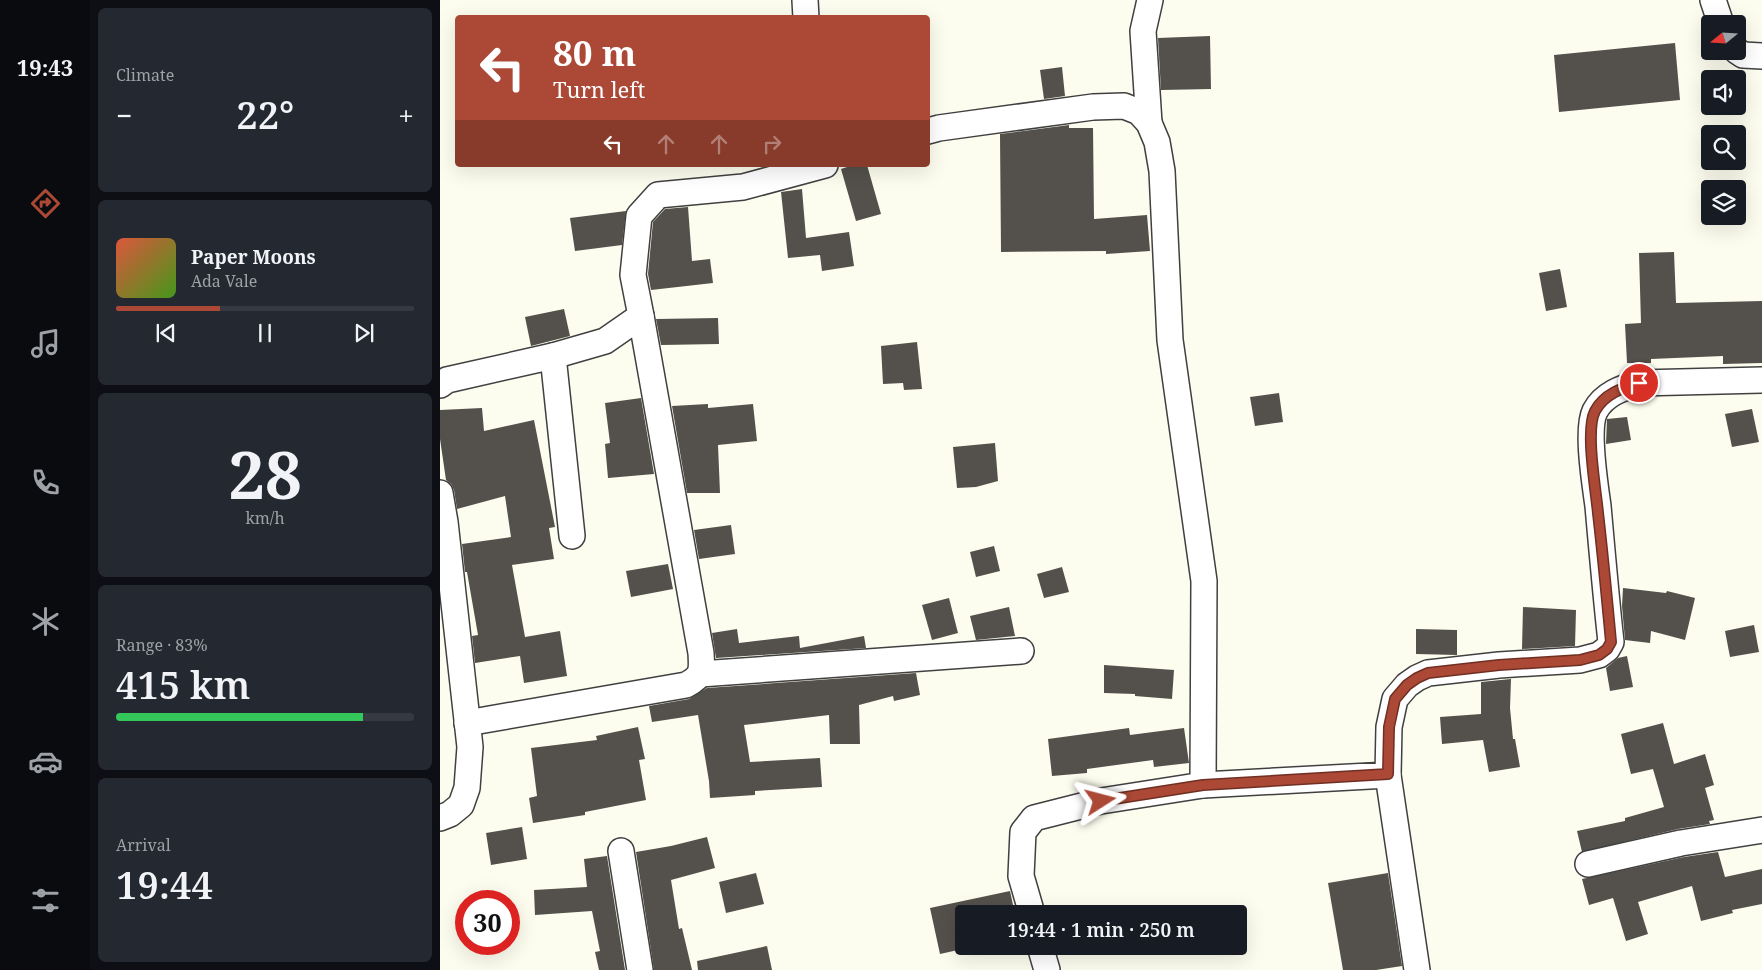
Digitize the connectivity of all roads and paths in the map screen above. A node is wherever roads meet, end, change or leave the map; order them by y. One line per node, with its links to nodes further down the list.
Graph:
1 (805, 0): 4 (street)
2 (1150, 0): 8 (street)
3 (1713, 0): 5 (street)
4 (806, 15)
5 (1717, 15)
6 (1746, 55): 7 (street)
7 (1762, 56)
8 (1149, 124): 9 (street); 21 (street)
9 (930, 130)
10 (818, 167): 11 (street)
11 (641, 316): 12 (street); 18 (street)
12 (553, 356): 14 (street); 16 (street)
13 (1762, 380): 20 (street)
14 (440, 385)
15 (440, 494): 19 (street)
16 (572, 536)
17 (1021, 651): 18 (street)
18 (700, 674): 19 (street)
19 (467, 723): 22 (street)
20 (1388, 774): 21 (street); 30 (street)
21 (1203, 785): 26 (street)
22 (440, 818)
23 (1762, 830): 25 (street)
24 (621, 851): 28 (street)
25 (1588, 864)
26 (1030, 905)
27 (1043, 955): 29 (street)
28 (640, 970)
29 (1047, 970)
30 (1417, 970)

